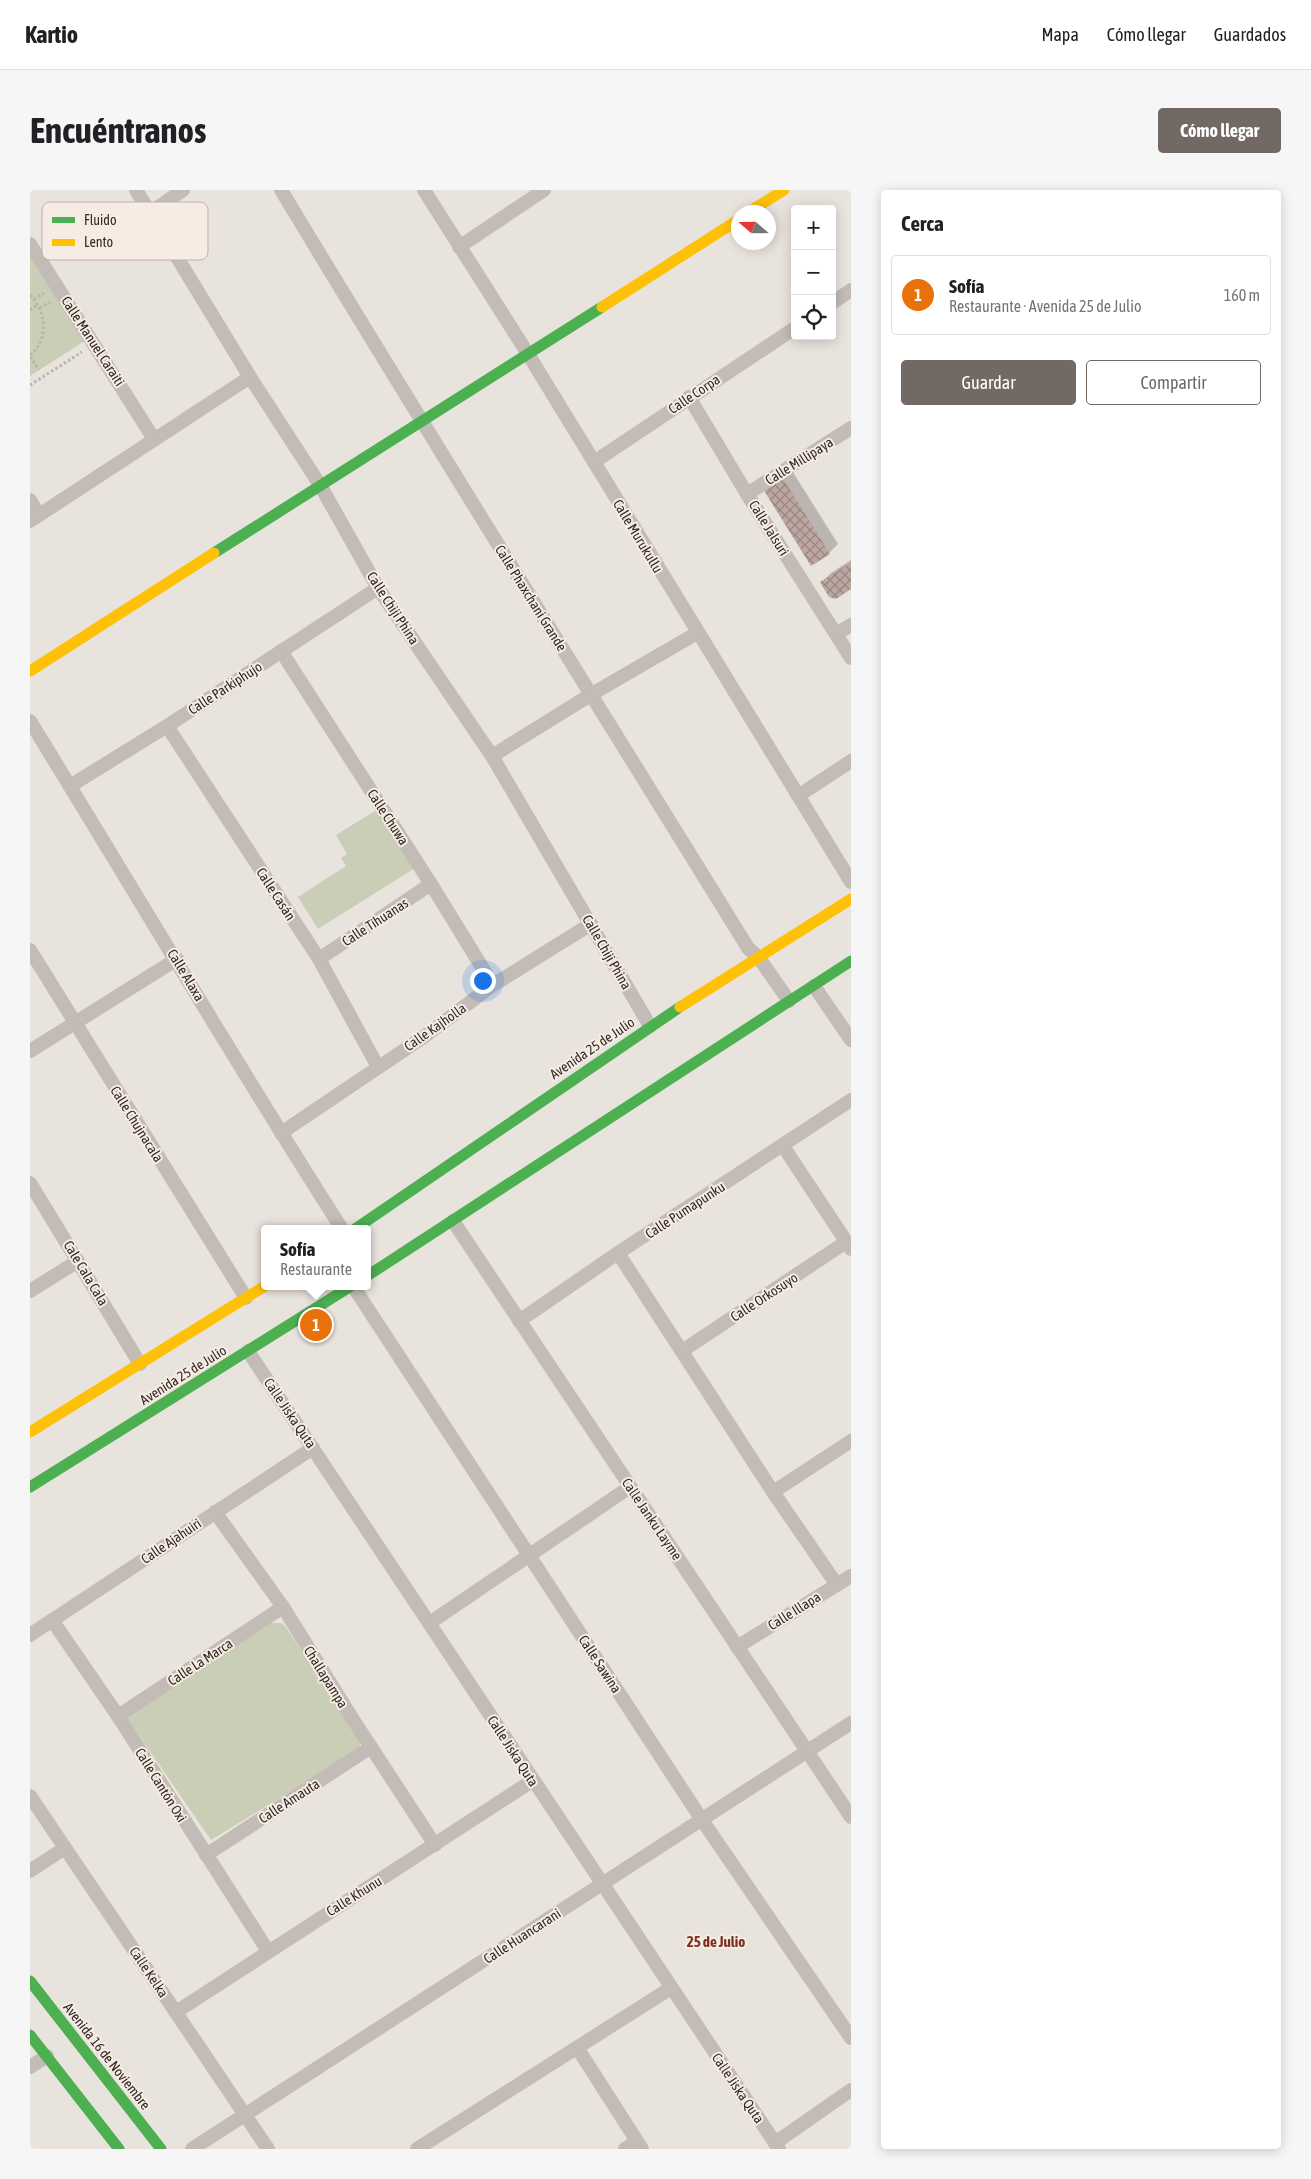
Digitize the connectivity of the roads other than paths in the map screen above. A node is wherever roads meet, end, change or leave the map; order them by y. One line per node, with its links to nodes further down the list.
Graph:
1 (136, 190): 7 (street, Calle Chiji Phina)
2 (183, 190): 8 (street)
3 (281, 190): 20 (street, Calle Phaxchani Grande)
4 (424, 190): 12 (street, Calle Murukullu)
5 (544, 190): 12 (street)
6 (784, 190): 9 (main road)
7 (143, 202)
8 (166, 202)
9 (760, 205)
10 (731, 224): 17 (main road)
11 (30, 244): 22 (street, Calle Manuel Caraiti)
12 (459, 247): 17 (street, Calle Murukullu)
13 (179, 260): 18 (street, Calle Chiji Phina)
14 (851, 290): 15 (street)
15 (836, 300)
16 (791, 331): 19 (street, Calle Corpa)
17 (528, 354): 20 (main road); 23 (street, Calle Murukullu)
18 (250, 377): 22 (street); 24 (street, Calle Chiji Phina)
19 (689, 398): 23 (street, Calle Corpa); 25 (street, Calle Jalsuri)
20 (420, 421): 24 (main road); 35 (street, Calle Phaxchani Grande)
21 (851, 428): 25 (street, Calle Millipaya)
22 (154, 439): 27 (street)
23 (594, 462): 30 (street, Calle Murukullu)
24 (320, 485): 28 (street, Calle Chiji Phina); 34 (main road)
25 (747, 494): 31 (street, Calle Jalsuri)
26 (30, 500): 27 (street)
27 (34, 518)
28 (378, 588): 32 (street, Calle Parkiphujo); 38 (street, Calle Chiji Phina)
29 (851, 625): 31 (street)
30 (697, 633): 35 (street); 41 (street, Calle Murukullu)
31 (836, 634): 33 (street, Calle Jalsuri)
32 (281, 651): 37 (street, Calle Parkiphujo); 43 (street, Calle Chuwa)
33 (851, 658)
34 (30, 671)
35 (592, 694): 38 (street); 47 (street, Calle Phaxchani Grande)
36 (30, 721): 40 (street, Calle Alaxa)
37 (167, 726): 40 (street, Calle Parkiphujo); 49 (street, Calle Casán)
38 (492, 756): 45 (street, Calle Chiji Phina)
39 (851, 761): 41 (street)
40 (70, 786): 48 (street, Calle Alaxa)
41 (798, 796): 42 (street, Calle Murukullu)
42 (851, 882)
43 (431, 884): 49 (street, Calle Tihuanas); 51 (street, Calle Chuwa)
44 (851, 899): 47 (main road, Avenida 25 de Julio)
45 (591, 924): 51 (street, Calle Kajholla); 55 (street, Calle Chiji Phina)
46 (30, 950): 54 (street, Calle Chujnacala)
47 (760, 958): 53 (street, Calle Phaxchani Grande); 55 (main road, Avenida 25 de Julio)
48 (177, 959): 54 (street); 60 (street, Calle Alaxa)
49 (319, 959): 58 (street, Calle Casán)
50 (851, 961): 52 (main road)
51 (493, 985): 58 (street, Calle Kajholla)
52 (814, 986): 53 (main road); 56 (street)
53 (789, 1001): 63 (main road)
54 (75, 1024): 57 (street); 74 (street, Calle Chujnacala)
55 (650, 1026): 65 (main road, Avenida 25 de Julio)
56 (851, 1040)
57 (30, 1051)
58 (378, 1067): 60 (street, Calle Kajholla)
59 (851, 1100): 61 (street, Calle Pumapunku)
60 (281, 1133): 64 (street, Calle Alaxa)
61 (783, 1146): 66 (street); 67 (street, Calle Pumapunku)
62 (30, 1183): 68 (street, Cale Cala Cala)
63 (453, 1221): 69 (main road); 75 (street, Calle Janku Layme)
64 (339, 1225)
65 (361, 1225)
66 (849, 1246): 76 (street, Calle Orkosuyo)
67 (618, 1253): 75 (street, Calle Pumapunku); 76 (street)
68 (78, 1261): 73 (street); 78 (street, Cale Cala Cala)
69 (371, 1273)
70 (261, 1289): 74 (main road)
71 (346, 1290): 77 (main road, Avenida 25 de Julio)
72 (355, 1290): 86 (street, Calle Sawina)
73 (30, 1291)
74 (246, 1298): 78 (main road)
75 (519, 1321): 83 (street, Calle Janku Layme)
76 (682, 1351): 84 (street)
77 (248, 1352): 81 (street, Calle Jiska Quta); 82 (main road, Avenida 25 de Julio)
78 (140, 1364): 79 (main road)
79 (30, 1432)
80 (851, 1441): 84 (street)
81 (314, 1448): 85 (street, Calle Ajahuiri); 91 (street, Calle Jiska Quta)
82 (30, 1487)
83 (630, 1487): 86 (street); 93 (street, Calle Janku Layme)
84 (773, 1492): 88 (street)
85 (215, 1512): 89 (street, Challapampa); 90 (street, Calle Ajahuiri)
86 (530, 1556): 91 (street); 101 (street, Calle Sawina)
87 (851, 1576): 88 (street, Calle Illapa)
88 (836, 1585): 93 (street, Calle Illapa)
89 (283, 1607): 94 (street, Calle La Marca); 96 (street, Challapampa)
90 (52, 1620): 92 (street, Calle Ajahuiri); 94 (street, Calle Cantón Oxi)
91 (431, 1622): 98 (street, Calle Jiska Quta)
92 (30, 1635)
93 (737, 1647): 97 (street, Calle Janku Layme)
94 (118, 1716): 104 (street, Calle Cantón Oxi)
95 (851, 1724): 97 (street, Calle Huancarani)
96 (371, 1747): 102 (street, Challapampa); 104 (street, Calle Amauta)
97 (807, 1752): 100 (street, Calle Janku Layme); 101 (street, Calle Huancarani)
98 (532, 1781): 102 (street, Calle Khunu); 106 (street, Calle Jiska Quta)
99 (30, 1796): 103 (street, Calle Kelka)
100 (851, 1817)
101 (702, 1820): 106 (street, Calle Huancarani); 112 (street, Calle Sawina)
102 (435, 1844): 107 (street, Calle Khunu)
103 (64, 1848): 105 (street); 110 (street, Calle Kelka)
104 (206, 1855): 107 (street, Calle Cantón Oxi)
105 (30, 1871)
106 (602, 1885): 109 (street, Calle Jiska Quta); 117 (street, Calle Huancarani)
107 (268, 1951): 110 (street, Calle Khunu)
108 (30, 1981): 121 (main road, Avenida 16 de Noviembre)
109 (671, 1988): 113 (street); 119 (street, Calle Jiska Quta)
110 (176, 2012): 117 (street, Calle Kelka)
111 (30, 2035): 114 (main road)
112 (851, 2038)
113 (578, 2049): 118 (street); 124 (street)
114 (47, 2056): 115 (street); 120 (main road)
115 (30, 2066)
116 (851, 2090): 119 (street)
117 (245, 2115): 122 (street, Calle Huancarani); 123 (street, Calle Kelka)
118 (634, 2146)
119 (777, 2146)
120 (116, 2148)
121 (161, 2149)
122 (192, 2149)
123 (268, 2149)
124 (417, 2149)

